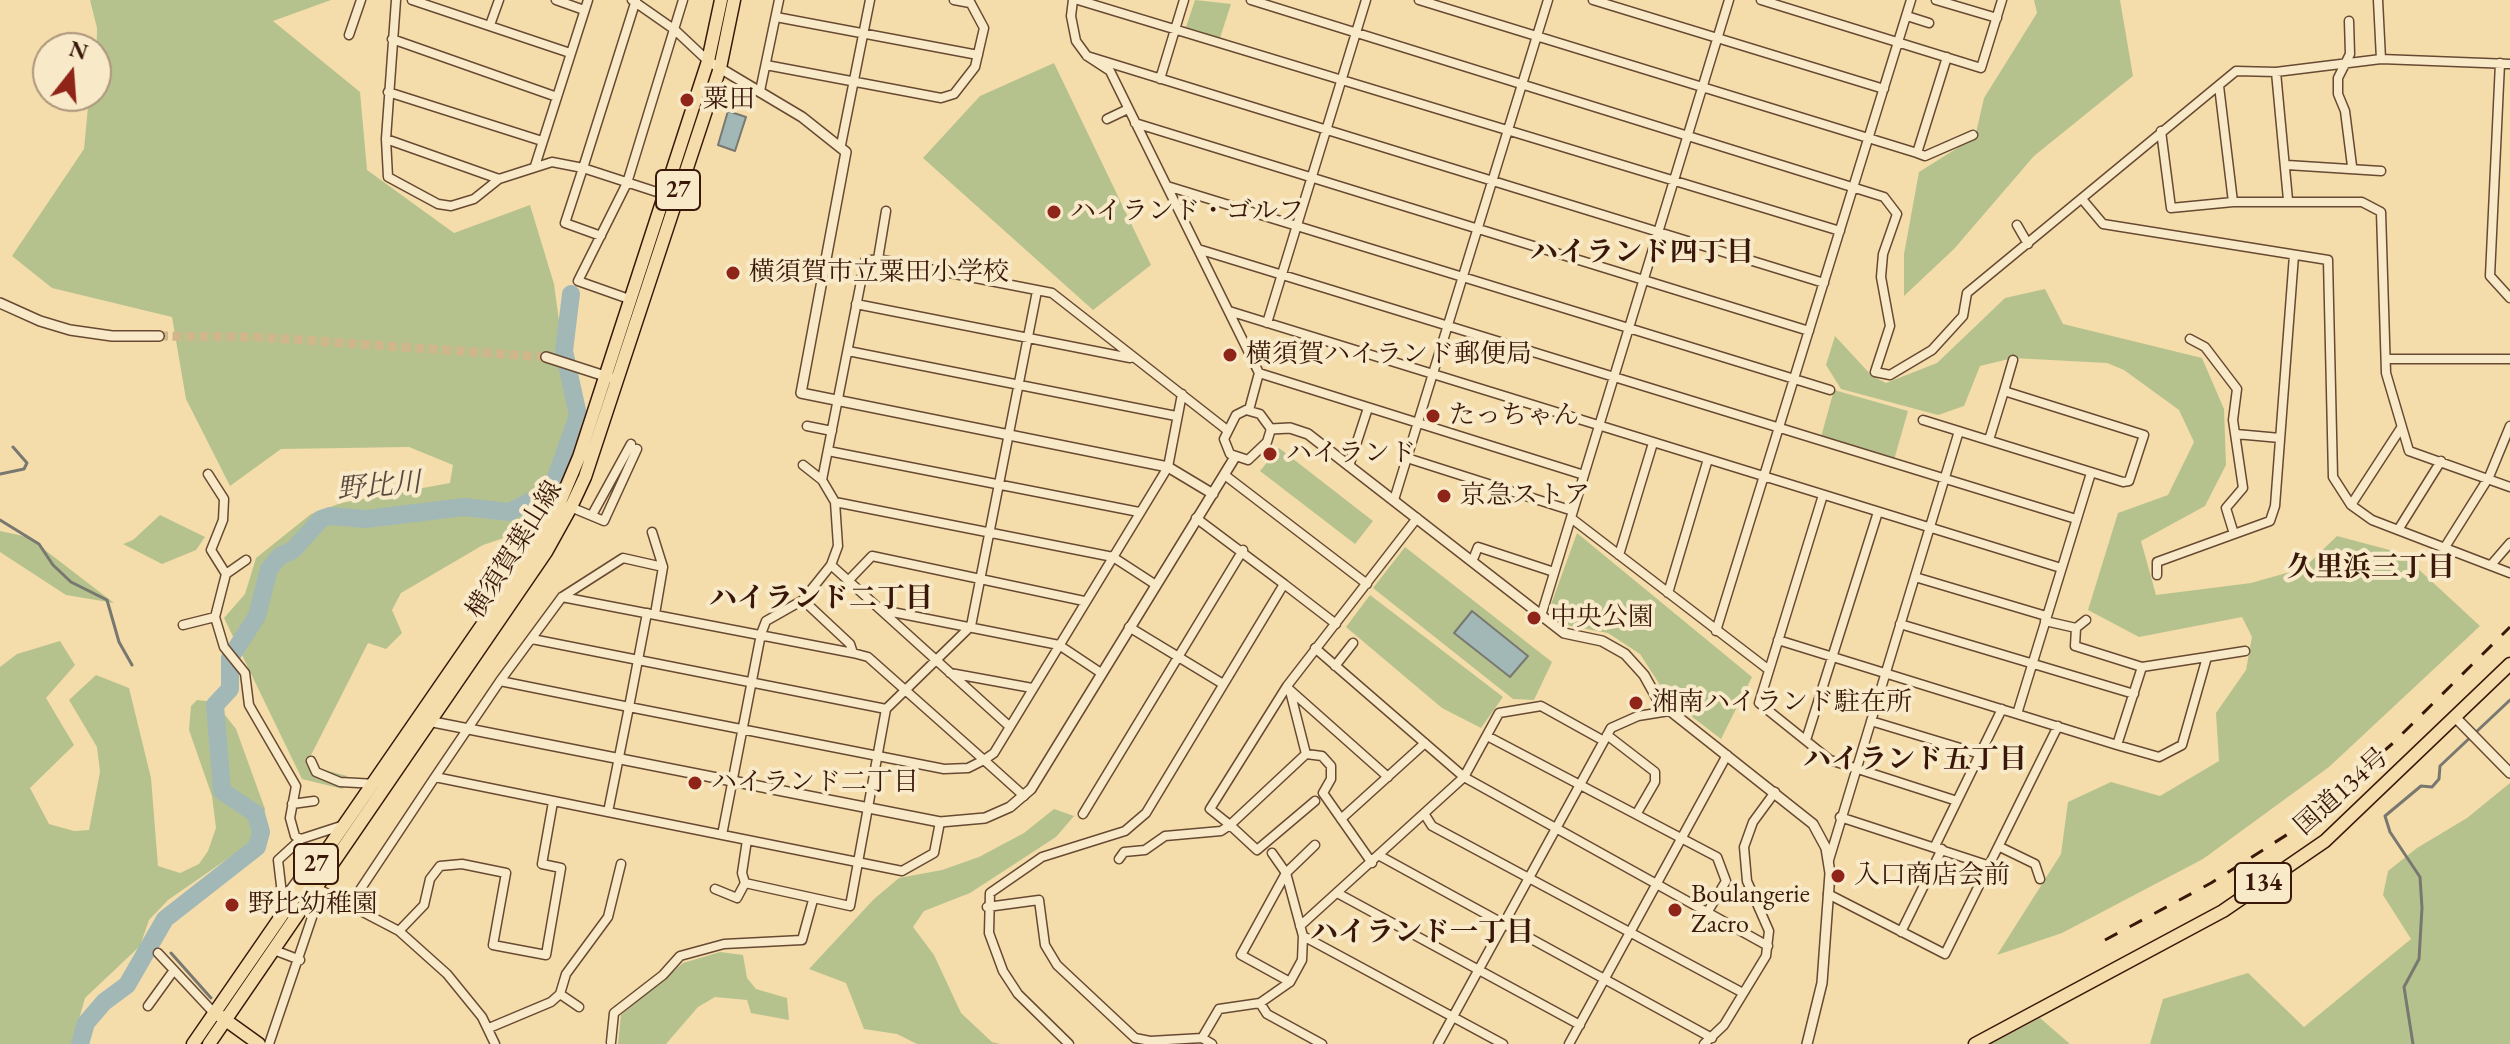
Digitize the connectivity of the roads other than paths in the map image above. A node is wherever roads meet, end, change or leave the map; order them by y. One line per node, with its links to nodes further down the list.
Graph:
1 (361, 0): 39 (street)
2 (394, 0): 42 (street)
3 (412, 0): 34 (street)
4 (499, 0): 34 (street)
5 (556, 0): 28 (street)
6 (588, 0): 28 (street)
7 (683, 0): 36 (street)
8 (721, 0): 49 (main road, 横須賀葉山線 / 27)
9 (734, 0): 54 (main road, 横須賀葉山線 / 27)
10 (779, 0): 30 (street)
11 (870, 0): 38 (street)
12 (954, 0): 27 (street)
13 (1076, 0): 35 (street); 46 (street)
14 (1184, 0): 35 (street)
15 (1251, 0): 37 (street)
16 (1366, 0): 37 (street)
17 (1419, 0): 40 (street)
18 (1548, 0): 40 (street)
19 (1593, 0): 41 (street)
20 (1729, 0): 41 (street)
21 (1761, 0): 43 (street)
22 (1911, 0): 29 (street)
23 (1936, 0): 31 (street)
24 (2002, 0): 31 (street)
25 (2378, 0): 48 (street)
26 (634, 1): 36 (street); 82 (street)
27 (970, 2): 45 (street)
28 (584, 10): 44 (street)
29 (1907, 16): 33 (street); 43 (street)
30 (776, 17): 38 (street); 53 (street)
31 (1997, 18): 47 (street)
32 (2349, 21): 50 (street)
33 (1929, 23)
34 (490, 25): 44 (street)
35 (1175, 29): 56 (street); 57 (street)
36 (675, 30): 49 (street); 88 (street)
37 (1356, 32): 57 (street); 59 (street)
38 (864, 33): 45 (street); 58 (street)
39 (349, 35)
40 (1537, 36): 59 (street); 61 (street)
41 (1717, 38): 61 (street); 62 (street)
42 (392, 39): 64 (street); 65 (street)
43 (1898, 42): 47 (street); 62 (street)
44 (570, 53): 65 (street)
45 (978, 55): 58 (street)
46 (1087, 56): 56 (street); 66 (street)
47 (1947, 57): 78 (street)
48 (2381, 59): 50 (street); 51 (street)
49 (708, 61): 54 (street); 91 (main road, 横須賀葉山線 / 27)
50 (2344, 63): 55 (street); 81 (street)
51 (2500, 63): 52 (street); 111 (street)
52 (2510, 64)
53 (766, 65): 58 (street); 63 (street)
54 (720, 68): 63 (street); 134 (main road, 横須賀葉山線 / 27)
55 (2276, 72): 60 (street); 79 (street)
56 (1160, 79): 69 (street)
57 (1342, 80): 69 (street); 70 (street)
58 (853, 82): 77 (street)
59 (1522, 84): 70 (street); 72 (street)
60 (2219, 86): 71 (street); 94 (street)
61 (1702, 87): 72 (street); 74 (street)
62 (1884, 89): 74 (street)
63 (760, 91): 77 (street)
64 (388, 92): 75 (street); 76 (street)
65 (557, 97): 76 (street)
66 (1128, 109): 67 (street); 68 (street)
67 (1107, 119)
68 (1135, 123): 84 (street); 89 (street)
69 (1326, 130): 84 (street); 87 (street)
70 (1508, 130): 86 (street); 87 (street)
71 (2161, 131): 92 (street); 94 (street)
72 (1687, 135): 86 (street); 90 (street)
73 (1973, 135): 78 (street)
74 (1869, 138): 78 (street); 90 (street)
75 (386, 139): 85 (street); 85 (street)
76 (542, 141): 80 (street)
77 (841, 145): 139 (street)
78 (1917, 153)
79 (2287, 165): 81 (street); 93 (street)
80 (535, 166): 82 (street); 85 (street)
81 (2352, 166): 83 (street)
82 (583, 168): 88 (street); 101 (street)
83 (2381, 171)
84 (1311, 178): 97 (street); 98 (street)
85 (499, 179)
86 (1674, 180): 99 (street); 100 (street)
87 (1492, 181): 98 (street); 100 (street)
88 (627, 183): 91 (street); 101 (street)
89 (1167, 186): 97 (street); 103 (street)
90 (1854, 186): 99 (street); 102 (street)
91 (663, 194): 112 (main road, 横須賀葉山線 / 27)
92 (2082, 199): 102 (street); 104 (street)
93 (2288, 200): 94 (street); 126 (street)
94 (2233, 202)
95 (886, 211): 105 (street)
96 (2017, 225): 102 (street)
97 (1296, 226): 106 (street); 107 (street)
98 (1477, 229): 107 (street); 108 (street)
99 (1840, 231): 109 (street)
100 (1658, 232): 108 (street); 109 (street)
101 (601, 236): 112 (street)
102 (2028, 244)
103 (1198, 249): 106 (street); 115 (street)
104 (2294, 255): 156 (street); 183 (street)
105 (878, 259): 110 (street); 114 (street)
106 (1282, 274): 116 (street); 117 (street)
107 (1463, 277): 117 (street); 118 (street)
108 (1643, 280): 118 (street); 119 (street)
109 (1824, 283): 119 (street)
110 (1037, 291): 121 (street); 125 (street)
111 (2510, 298)
112 (629, 299): 131 (main road, 横須賀葉山線 / 27)
113 (0, 303): 120 (street)
114 (856, 304): 121 (street); 123 (street)
115 (1229, 311): 116 (street); 129 (street)
116 (1267, 323): 130 (street)
117 (1448, 325): 130 (street); 132 (street)
118 (1628, 328): 132 (street); 133 (street)
119 (1809, 331): 133 (street)
120 (159, 336)
121 (1027, 338): 125 (street); 135 (street)
122 (2190, 339): 154 (street)
123 (848, 351): 135 (street); 139 (street)
124 (550, 358): 131 (street)
125 (1131, 358): 138 (street)
126 (2386, 359): 127 (street); 149 (street)
127 (2510, 359)
128 (2013, 360): 137 (street)
129 (1259, 373): 140 (street); 141 (street)
130 (1433, 374): 144 (street); 146 (street)
131 (604, 376): 134 (street); 182 (main road, 横須賀葉山線 / 27)
132 (1613, 378): 146 (street); 148 (street)
133 (1794, 379): 136 (street); 148 (street)
134 (617, 380): 182 (main road, 横須賀葉山線 / 27)
135 (1018, 384): 142 (street); 155 (street)
136 (1830, 390)
137 (2004, 391): 157 (street); 168 (street)
138 (1182, 394): 142 (street); 151 (street)
139 (839, 400): 152 (street); 155 (street)
140 (1368, 408): 144 (street); 166 (street)
141 (1249, 410): 150 (street); 151 (street)
142 (1176, 416): 167 (street)
143 (1923, 420): 153 (street)
144 (1418, 423): 162 (street); 170 (street)
145 (807, 426): 152 (street)
146 (1599, 426): 158 (street); 170 (street)
147 (2510, 426): 173 (street)
148 (1779, 428): 172 (street); 174 (street)
149 (2401, 428): 164 (street); 183 (street)
150 (1271, 429): 161 (street); 166 (street)
151 (1227, 430): 161 (street)
152 (832, 431): 160 (street)
153 (1959, 431): 157 (street); 174 (street)
154 (2236, 434): 156 (street); 194 (street)
155 (1008, 436): 167 (street); 176 (street)
156 (2280, 438): 194 (street)
157 (1989, 440): 168 (street)
158 (1653, 443): 163 (street); 198 (street)
159 (634, 446): 182 (street)
160 (828, 451): 175 (street); 176 (street)
161 (1235, 457): 171 (street)
162 (1407, 458): 180 (street); 186 (street)
163 (1708, 459): 172 (street); 216 (street)
164 (2441, 461): 173 (street); 191 (street)
165 (803, 465): 175 (street)
166 (1349, 466): 180 (street)
167 (1168, 467): 178 (street); 184 (street)
168 (2091, 473): 189 (street)
169 (208, 474): 208 (street)
170 (1584, 475): 186 (street)
171 (1226, 476): 178 (street); 214 (street)
172 (1764, 476): 179 (street); 232 (street)
173 (2489, 477): 177 (street); 196 (street)
174 (1944, 479): 189 (street); 190 (street)
175 (822, 480): 181 (street)
176 (999, 484): 184 (street); 192 (street)
177 (2510, 487)
178 (1213, 494): 187 (street)
179 (1823, 495): 185 (street); 235 (street)
180 (1394, 500): 188 (street)
181 (835, 502): 192 (street); 202 (street)
182 (566, 504): 267 (main road, 横須賀葉山線 / 27)
183 (2351, 505): 191 (street)
184 (1139, 512): 199 (street)
185 (1878, 512): 190 (street); 242 (street)
186 (1572, 514): 198 (street); 206 (street)
187 (1196, 518): 197 (street); 215 (street)
188 (1417, 518): 214 (street); 222 (street)
189 (2076, 519): 205 (street)
190 (1930, 528): 205 (street); 210 (street)
191 (2398, 530): 196 (street)
192 (990, 531): 199 (street); 211 (street)
193 (652, 532): 204 (street)
194 (2234, 534): 209 (street)
195 (2510, 543): 203 (street)
196 (2445, 547): 203 (street)
197 (1243, 550): 213 (street); 241 (street)
198 (1619, 555): 216 (street)
199 (1113, 557): 215 (street); 219 (street)
200 (1474, 557): 206 (street)
201 (246, 560): 208 (street)
202 (831, 565): 212 (street); 218 (street)
203 (2491, 565): 207 (street)
204 (663, 567): 217 (street); 221 (street)
205 (2061, 568): 224 (street)
206 (1554, 572): 222 (street)
207 (2510, 573)
208 (226, 574): 223 (street)
209 (2157, 575)
210 (1915, 577): 224 (street); 227 (street)
211 (980, 579): 212 (street); 219 (street); 229 (street)
212 (849, 580): 220 (street)
213 (1284, 584): 226 (street); 256 (street)
214 (1367, 584): 226 (street)
215 (1156, 585): 230 (street)
216 (1668, 593): 232 (street)
217 (562, 597): 221 (street); 234 (street)
218 (803, 600): 233 (street); 240 (street)
219 (1084, 601): 237 (street)
220 (881, 609): 229 (street); 245 (street)
221 (651, 614): 233 (street); 244 (street)
222 (1541, 616): 264 (street)
223 (215, 617): 228 (street); 299 (street)
224 (2046, 618): 231 (street); 246 (street)
225 (2086, 620): 231 (street)
226 (1336, 624): 238 (street)
227 (1900, 624): 246 (street); 253 (street)
228 (183, 625)
229 (971, 626): 237 (street); 245 (street)
230 (1129, 627): 241 (street); 252 (street)
231 (2076, 628): 249 (street)
232 (1716, 631): 250 (street)
233 (761, 634): 240 (street); 254 (street)
234 (532, 639): 244 (street); 255 (street)
235 (1778, 640): 242 (street); 250 (street)
236 (1353, 643): 248 (street)
237 (1059, 645): 252 (street); 257 (street)
238 (1315, 648): 248 (street); 258 (street)
239 (2245, 651): 243 (street)
240 (853, 653): 259 (street)
241 (1179, 657): 256 (street); 303 (street)
242 (1833, 657): 253 (street); 275 (street)
243 (2207, 657): 249 (street); 277 (street)
244 (638, 661): 254 (street); 261 (street)
245 (937, 662): 251 (street); 259 (street)
246 (2032, 664): 260 (street); 265 (street)
247 (2510, 664): 266 (main road, 国道134号 / 134)
248 (1335, 666): 276 (street)
249 (2142, 667): 260 (street)
250 (1769, 670): 275 (street)
251 (949, 673): 257 (street); 269 (street)
252 (1101, 673): 294 (street)
253 (1885, 673): 263 (street); 268 (street)
254 (753, 680): 262 (street); 272 (street)
255 (500, 681): 261 (street); 271 (street)
256 (1223, 684): 338 (street)
257 (1032, 688): 269 (street)
258 (1289, 689): 278 (street); 288 (street); 309 (street)
259 (907, 691): 262 (street); 283 (street)
260 (2134, 694): 277 (street)
261 (629, 707): 272 (street); 282 (street)
262 (886, 709): 281 (street)
263 (2002, 709): 265 (street); 279 (street)
264 (1669, 711): 274 (street); 280 (street)
265 (2017, 714): 270 (street)
266 (2457, 719): 286 (street); 377 (main road, 国道134号 / 134)
267 (425, 720): 271 (street); 292 (main road, 横須賀葉山線 / 27)
268 (1871, 721): 279 (street); 285 (street)
269 (1009, 726): 283 (street)
270 (2058, 726): 277 (street); 317 (street)
271 (466, 729): 282 (street); 287 (street)
272 (743, 730): 281 (street); 290 (street)
273 (1489, 737): 274 (street); 289 (street); 291 (street)
274 (1605, 738): 291 (street); 302 (street)
275 (1806, 740): 285 (street)
276 (1425, 743): 288 (street); 289 (street)
277 (2117, 745)
278 (1306, 754): 306 (street); 309 (street)
279 (1980, 754): 297 (street)
280 (1727, 755): 293 (street); 312 (street)
281 (878, 757): 283 (street); 300 (street)
282 (619, 759): 290 (street); 301 (street)
283 (984, 760): 294 (street)
284 (311, 761): 292 (street)
285 (1855, 769): 297 (street); 305 (street)
286 (2510, 773)
287 (435, 777): 298 (street); 336 (street)
288 (1388, 777): 306 (street)
289 (1464, 777): 304 (street); 310 (street)
290 (732, 782): 300 (street); 311 (street)
291 (1580, 783): 302 (street); 310 (street)
292 (379, 784): 308 (main road, 横須賀葉山線 / 27); 330 (main road, 横須賀葉山線 / 27)
293 (1775, 792): 321 (street); 345 (street)
294 (1024, 796): 307 (street)
295 (314, 801): 299 (street)
296 (1315, 801): 309 (street)
297 (1957, 801): 316 (street)
298 (553, 802): 301 (street); 341 (street)
299 (292, 804): 313 (street)
300 (868, 808): 307 (street); 322 (street)
301 (608, 812): 311 (street)
302 (1637, 813): 312 (street)
303 (1083, 814)
304 (1425, 815): 319 (street); 327 (street)
305 (1840, 817): 316 (street); 321 (street)
306 (1341, 819): 323 (street)
307 (940, 822): 322 (street)
308 (344, 825): 313 (street); 330 (main road, 横須賀葉山線 / 27)
309 (1230, 825): 320 (street)
310 (1555, 828): 327 (street); 331 (street)
311 (722, 835): 314 (street)
312 (1682, 837): 331 (street); 339 (street)
313 (301, 839): 337 (street)
314 (747, 840): 322 (street); 329 (street)
315 (1315, 845): 326 (street)
316 (1939, 847): 325 (street); 344 (street)
317 (2000, 847): 325 (street); 328 (street)
318 (1272, 853): 326 (street)
319 (1380, 856): 323 (street); 340 (street)
320 (1119, 859)
321 (1829, 860): 334 (street)
322 (858, 862): 335 (street)
323 (1372, 863): 333 (street)
324 (621, 864): 354 (street)
325 (1990, 866): 344 (street)
326 (1286, 873): 342 (street); 352 (street)
327 (1529, 876): 340 (street); 343 (street)
328 (2040, 879)
329 (745, 883): 332 (street); 335 (street)
330 (310, 884): 336 (street); 337 (main road, 横須賀葉山線 / 27); 346 (main road, 横須賀葉山線 / 27); 348 (street)
331 (1655, 885): 339 (street); 343 (street)
332 (715, 889)
333 (1339, 894): 342 (street); 350 (street)
334 (1828, 894): 344 (street); 376 (street)
335 (813, 900): 364 (street)
336 (350, 905): 341 (street)
337 (283, 906): 358 (main road, 横須賀葉山線 / 27)
338 (987, 907): 362 (street); 370 (street)
339 (1707, 913): 345 (street)
340 (1503, 924): 350 (street); 351 (street)
341 (399, 931): 361 (street)
342 (1302, 931): 352 (street); 359 (street)
343 (1630, 931): 351 (street); 353 (street)
344 (1901, 932)
345 (1768, 946): 353 (street)
346 (274, 950): 348 (street); 358 (main road, 横須賀葉山線 / 27)
347 (158, 953): 349 (street)
348 (300, 960): 368 (street)
349 (174, 970): 356 (street); 358 (street)
350 (1478, 970): 359 (street); 360 (street)
351 (1605, 979): 360 (street); 363 (street)
352 (1290, 982): 355 (street)
353 (1743, 993): 363 (street)
354 (560, 994): 357 (street); 361 (street)
355 (1260, 1003): 362 (street); 372 (street)
356 (148, 1006)
357 (579, 1007)
358 (220, 1016): 365 (main road, 横須賀葉山線 / 27); 366 (main road, 横須賀葉山線 / 27); 367 (main road)
359 (1453, 1018): 373 (street); 374 (street)
360 (1580, 1025): 375 (street)
361 (489, 1028): 369 (street)
362 (1202, 1038): 371 (street)
363 (1708, 1041)
364 (611, 1042)
365 (193, 1044)
366 (209, 1044)
367 (259, 1044)
368 (269, 1044)
369 (495, 1044)
370 (1069, 1044)
371 (1212, 1044)
372 (1322, 1044)
373 (1438, 1044)
374 (1503, 1044)
375 (1569, 1044)
376 (1807, 1044)
377 (1975, 1044)

